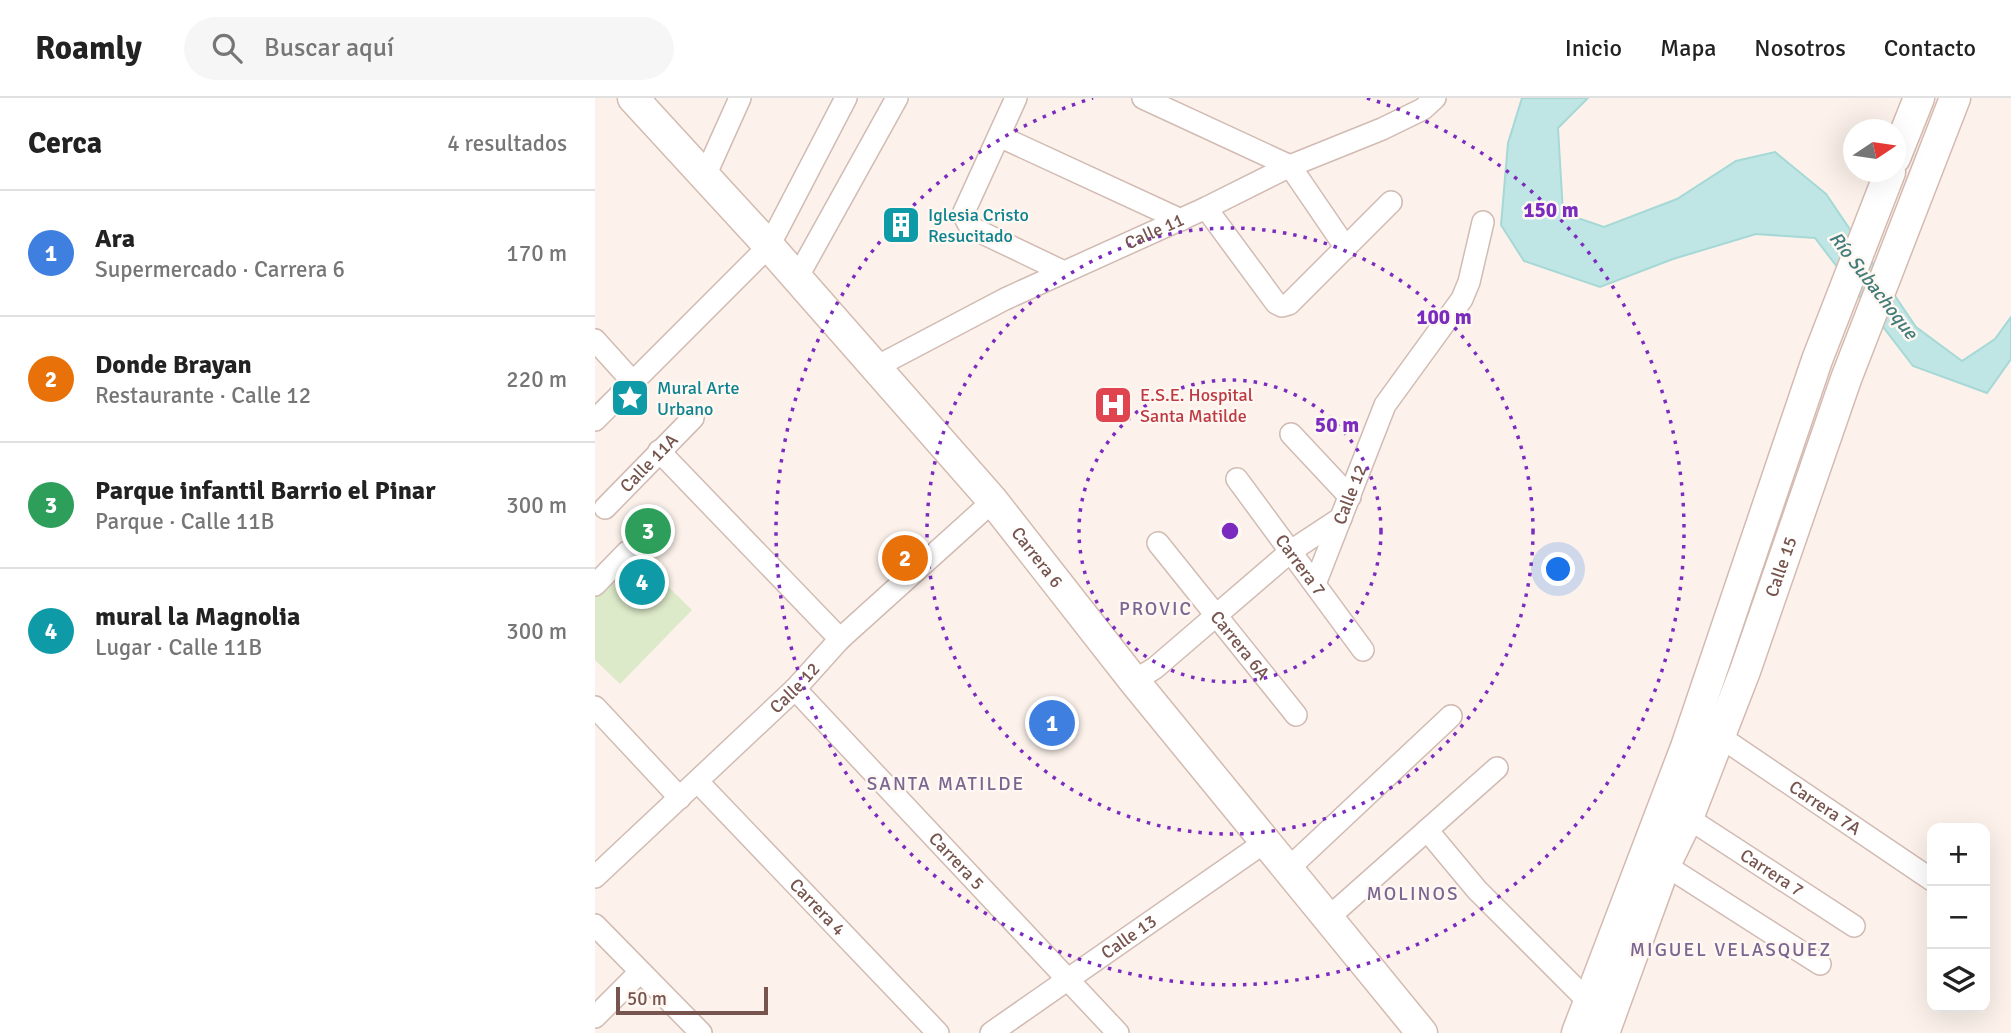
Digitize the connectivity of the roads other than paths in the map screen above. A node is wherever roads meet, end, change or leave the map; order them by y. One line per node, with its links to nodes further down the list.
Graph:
1 (740, 98): 14 (street)
2 (846, 98): 20 (street)
3 (897, 98): 23 (street)
4 (1016, 98): 12 (street)
5 (1143, 98): 13 (street)
6 (1401, 98): 10 (street)
7 (1919, 98): 11 (street)
8 (1955, 98): 27 (street, Calle 15)
9 (634, 99): 14 (street, Carrera 6)
10 (1429, 103): 13 (street, Calle 11)
11 (1906, 130)
12 (999, 136): 18 (street); 22 (street)
13 (1290, 166): 17 (street, Calle 11); 21 (street)
14 (705, 176): 20 (street, Carrera 6)
15 (1886, 182): 25 (street, Calle 15)
16 (1391, 202): 21 (street)
17 (1206, 208): 18 (street, Calle 11); 21 (street)
18 (1181, 220): 22 (street, Calle 11)
19 (1483, 222): 34 (street, Calle 12)
20 (769, 246): 23 (street, Carrera 6); 28 (street)
21 (1346, 248)
22 (1064, 272): 26 (street, Calle 11)
23 (797, 278): 26 (street, Carrera 6)
24 (595, 340): 28 (street)
25 (1817, 360): 27 (street); 68 (street, Calle 15)
26 (874, 368): 35 (street, Carrera 6)
27 (1846, 379): 51 (street, Calle 15)
28 (632, 381): 30 (street)
29 (693, 418): 32 (street, Calle 11A)
30 (595, 419)
31 (1291, 434): 34 (street)
32 (659, 451): 36 (street, Calle 11A); 44 (street)
33 (1237, 479): 39 (street, Carrera 7)
34 (1350, 498): 37 (street, Calle 12)
35 (993, 500): 44 (street, Calle 12); 46 (street, Carrera 6)
36 (605, 508)
37 (1341, 518): 39 (street); 41 (street, Calle 12)
38 (1158, 543): 43 (street, Carrera 6A)
39 (1291, 551): 41 (street, Carrera 7); 43 (street)
40 (627, 552): 42 (street)
41 (1315, 584): 45 (street, Carrera 7)
42 (595, 585)
43 (1217, 616): 46 (street); 49 (street, Carrera 6A)
44 (840, 639): 47 (street, Calle 12)
45 (1363, 650)
46 (1135, 681): 57 (street, Carrera 6)
47 (795, 689): 53 (street, Calle 12); 67 (street, Carrera 5)
48 (595, 706): 54 (street)
49 (1296, 715)
50 (1451, 716): 59 (street)
51 (1719, 736): 55 (street, Calle 15); 61 (street, Carrera 7A)
52 (1497, 768): 56 (street)
53 (698, 782): 54 (street, Calle 12); 71 (street, Carrera 4)
54 (680, 798): 60 (street, Calle 12)
55 (1689, 818): 58 (street, Calle 15); 64 (street, Carrera 7)
56 (1427, 830): 62 (street); 68 (street)
57 (1265, 842): 59 (street, Carrera 6); 67 (street, Calle 13)
58 (1665, 865): 65 (street); 76 (street, Calle 15)
59 (1287, 869): 62 (street, Carrera 6)
60 (595, 877)
61 (1927, 877)
62 (1328, 918): 74 (street, Carrera 6)
63 (595, 925): 66 (street)
64 (1854, 926)
65 (1820, 964)
66 (640, 972): 69 (street); 70 (street)
67 (1068, 979): 72 (street, Calle 13); 73 (street, Carrera 5)
68 (1588, 1001): 75 (street, Calle 15)
69 (595, 1017)
70 (701, 1033)
71 (938, 1033)
72 (991, 1033)
73 (1118, 1033)
74 (1422, 1033)
75 (1577, 1033)
76 (1604, 1033)

